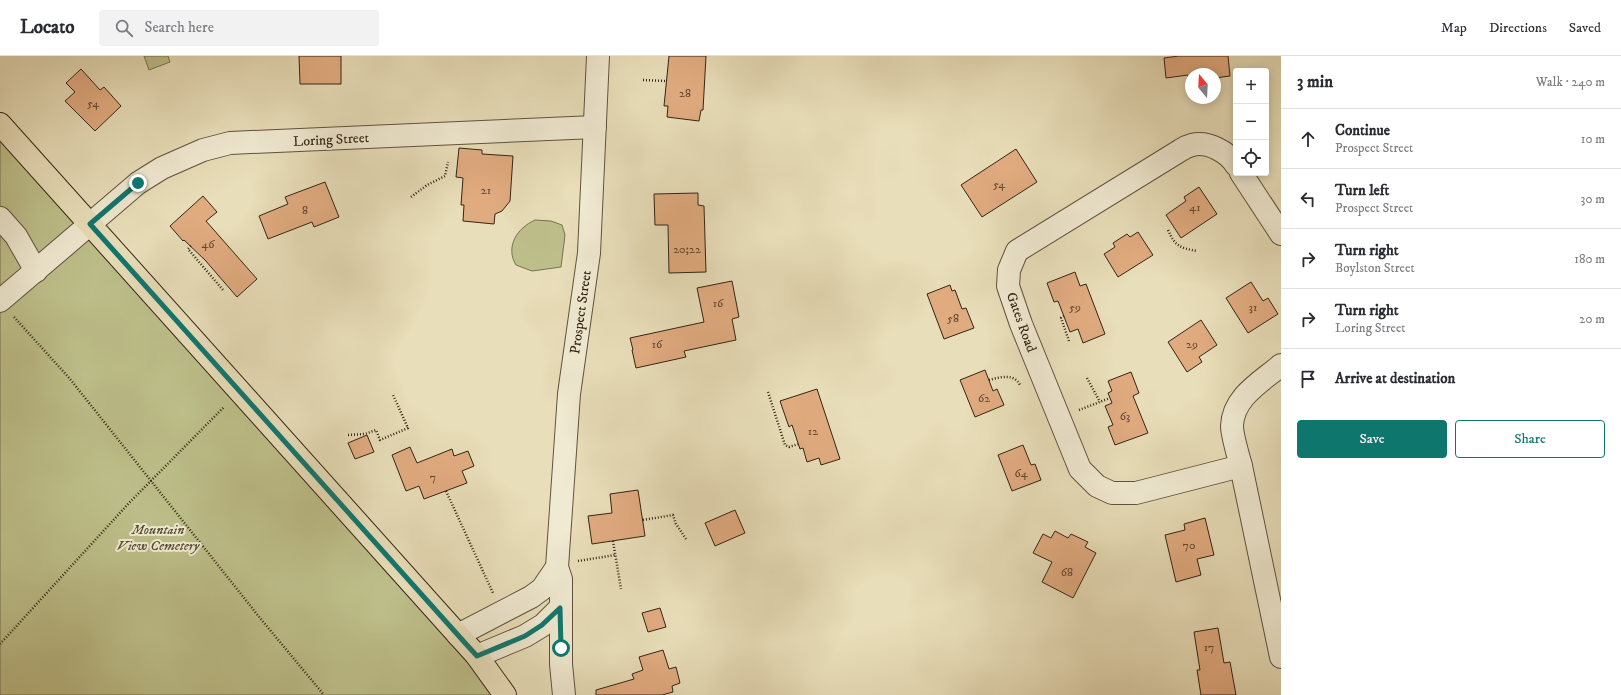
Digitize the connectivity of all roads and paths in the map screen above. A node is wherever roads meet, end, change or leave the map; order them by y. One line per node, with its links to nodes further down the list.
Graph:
1 (598, 56): 5 (street, Prospect Street)
2 (643, 80): 3 (path)
3 (667, 81)
4 (0, 124): 11 (main road)
5 (595, 127): 11 (street, Loring Street); 40 (street, Prospect Street)
6 (448, 162): 9 (path)
7 (1233, 162): 33 (street, Gates Road)
8 (1243, 176): 13 (street)
9 (411, 197)
10 (0, 218): 16 (street)
11 (90, 224): 16 (street, Loring Street); 44 (main road)
12 (1168, 230): 15 (path)
13 (1281, 234)
14 (191, 246): 17 (path)
15 (1197, 250)
16 (36, 271): 18 (street, Loring Street)
17 (223, 290)
18 (0, 301): 34 (path)
19 (1064, 316): 20 (path)
20 (1069, 341)
21 (1281, 365): 33 (street)
22 (1087, 378): 28 (path)
23 (989, 380): 24 (path)
24 (1021, 387)
25 (768, 392): 32 (path)
26 (393, 395): 31 (path)
27 (1110, 398): 28 (path)
28 (1100, 402): 30 (path)
29 (225, 407): 34 (path)
30 (1077, 411)
31 (348, 435)
32 (798, 444)
33 (1241, 466): 47 (street)
34 (151, 481): 45 (path); 49 (path)
35 (446, 491): 42 (path)
36 (643, 520): 37 (path)
37 (686, 539)
38 (613, 541): 39 (path)
39 (615, 555): 40 (path); 41 (path)
40 (566, 564): 43 (street, Prospect Street); 44 (street)
41 (621, 590)
42 (495, 598)
43 (560, 608): 46 (street); 50 (street, Prospect Street)
44 (458, 635): 46 (main road)
45 (0, 644)
46 (477, 656): 48 (main road)
47 (1281, 656)
48 (498, 693)
49 (324, 695)
50 (564, 695)

